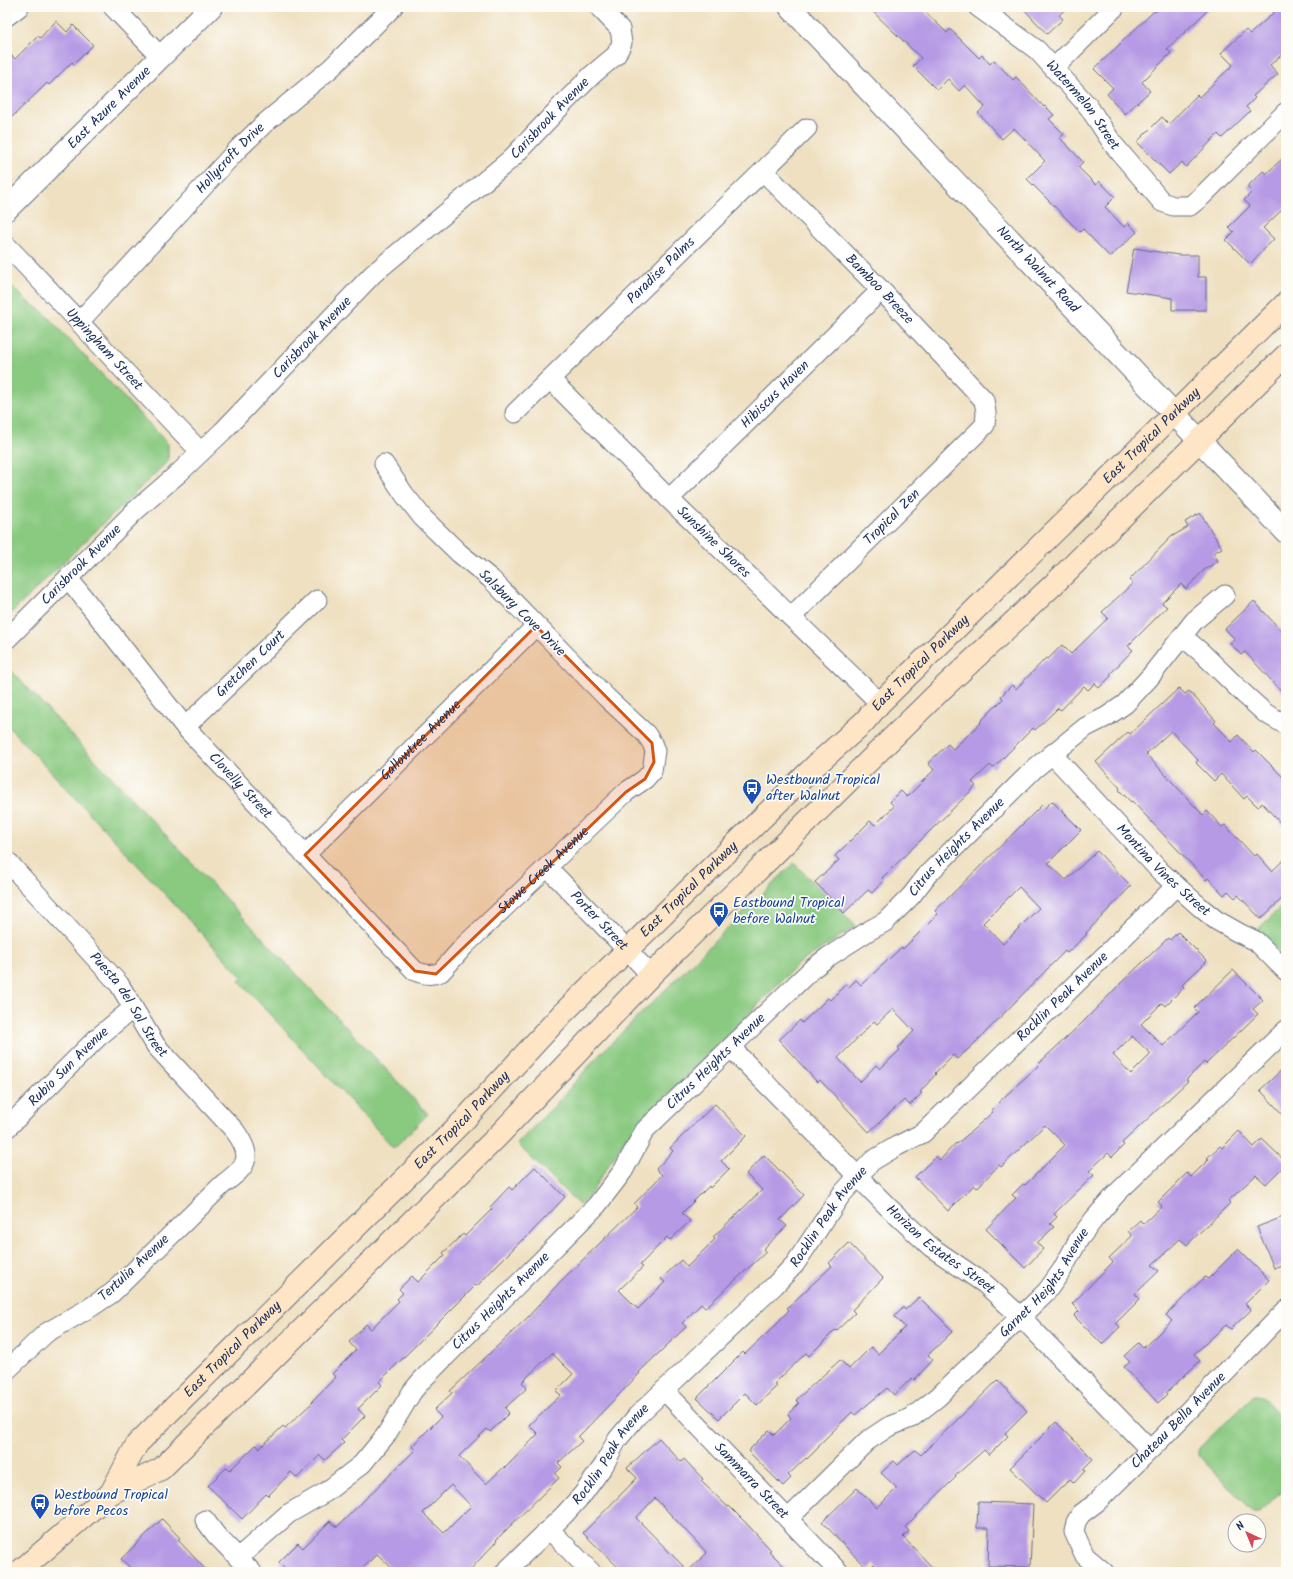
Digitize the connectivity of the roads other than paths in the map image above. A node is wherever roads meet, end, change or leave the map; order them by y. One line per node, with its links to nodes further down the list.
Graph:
1 (19, 7): 9 (street)
2 (113, 7): 10 (street)
3 (211, 7): 10 (street, East Azure Avenue)
4 (394, 7): 19 (street, Hollycroft Drive)
5 (599, 7): 26 (street, Carisbrook Avenue)
6 (790, 7): 24 (street, North Walnut Road)
7 (978, 7): 11 (street, Watermelon Street)
8 (1115, 7): 11 (street)
9 (7, 16)
10 (161, 57): 15 (street, East Azure Avenue)
11 (1054, 68): 12 (street, Watermelon Street)
12 (1286, 112)
13 (807, 128): 14 (street, Paradise Palms)
14 (763, 171): 17 (street, Bamboo Breeze); 21 (street, Paradise Palms)
15 (7, 209)
16 (7, 246): 19 (street, Uppingham Street)
17 (881, 290): 23 (street, Bamboo Breeze); 28 (street, Hibiscus Haven)
18 (1286, 302): 24 (main road, East Tropical Parkway)
19 (79, 322): 26 (street, Uppingham Street)
20 (1286, 355): 25 (main road, East Tropical Parkway)
21 (550, 379): 22 (street, Paradise Palms); 28 (street, Sunshine Shores)
22 (515, 413)
23 (986, 413): 33 (street, Tropical Zen)
24 (1174, 414): 25 (street, North Walnut Road); 37 (main road, East Tropical Parkway)
25 (1200, 441): 29 (street, North Walnut Road); 49 (main road, East Tropical Parkway)
26 (201, 452): 30 (street, Carisbrook Avenue)
27 (384, 464): 34 (street, Salsbury Cove Drive)
28 (669, 499): 33 (street, Sunshine Shores)
29 (1286, 532)
30 (68, 578): 36 (street, Carisbrook Avenue); 39 (street, Clovelly Street)
31 (1225, 595): 35 (street, Citrus Heights Avenue)
32 (317, 600): 39 (street, Gretchen Court)
33 (792, 617): 37 (street, Sunshine Shores)
34 (536, 626): 41 (street, Salsbury Cove Drive); 42 (street, Gallowtree Avenue)
35 (1182, 636): 38 (street); 40 (street, Citrus Heights Avenue)
36 (7, 639)
37 (880, 703): 46 (main road, East Tropical Parkway)
38 (1286, 725)
39 (185, 727): 42 (street, Clovelly Street)
40 (1052, 754): 45 (street, Montina Vines Street); 52 (street, Citrus Heights Avenue)
41 (654, 762): 44 (street, Stowe Creek Avenue)
42 (305, 855): 48 (street, Clovelly Street)
43 (8, 864): 50 (street, Puesta del Sol Street)
44 (547, 867): 46 (street, Porter Street); 48 (street, Stowe Creek Avenue)
45 (1176, 886): 47 (street, Montina Vines Street); 55 (street, Rocklin Peak Avenue)
46 (627, 950): 49 (street, Porter Street); 61 (main road, East Tropical Parkway)
47 (1286, 971)
48 (429, 975)
49 (651, 975): 61 (main road, East Tropical Parkway)
50 (134, 1008): 53 (street, Rubio Sun Avenue); 54 (street, Puesta del Sol Street)
51 (1286, 1030): 57 (street, Garnet Heights Avenue)
52 (730, 1048): 55 (street, Horizon Estates Street); 65 (street, Citrus Heights Avenue)
53 (7, 1128)
54 (245, 1152): 58 (street, Tertulia Avenue)
55 (857, 1177): 57 (street, Horizon Estates Street); 59 (street, Rocklin Peak Avenue)
56 (1286, 1310): 60 (street, Chateau Bella Avenue)
57 (1021, 1317): 60 (street, Horizon Estates Street); 62 (street, Garnet Heights Avenue)
58 (7, 1370)
59 (664, 1390): 62 (street, Sammarra Street); 64 (street, Rocklin Peak Avenue)
60 (1150, 1450): 71 (street, Chateau Bella Avenue)
61 (111, 1493): 66 (main road, East Tropical Parkway)
62 (788, 1519): 70 (street, Sammarra Street)
63 (205, 1520): 65 (street)
64 (549, 1529): 68 (street, Rocklin Peak Avenue); 69 (street)
65 (238, 1558): 67 (street)
66 (19, 1572)
67 (252, 1572)
68 (505, 1572)
69 (591, 1572)
70 (839, 1572)
71 (1104, 1572)

